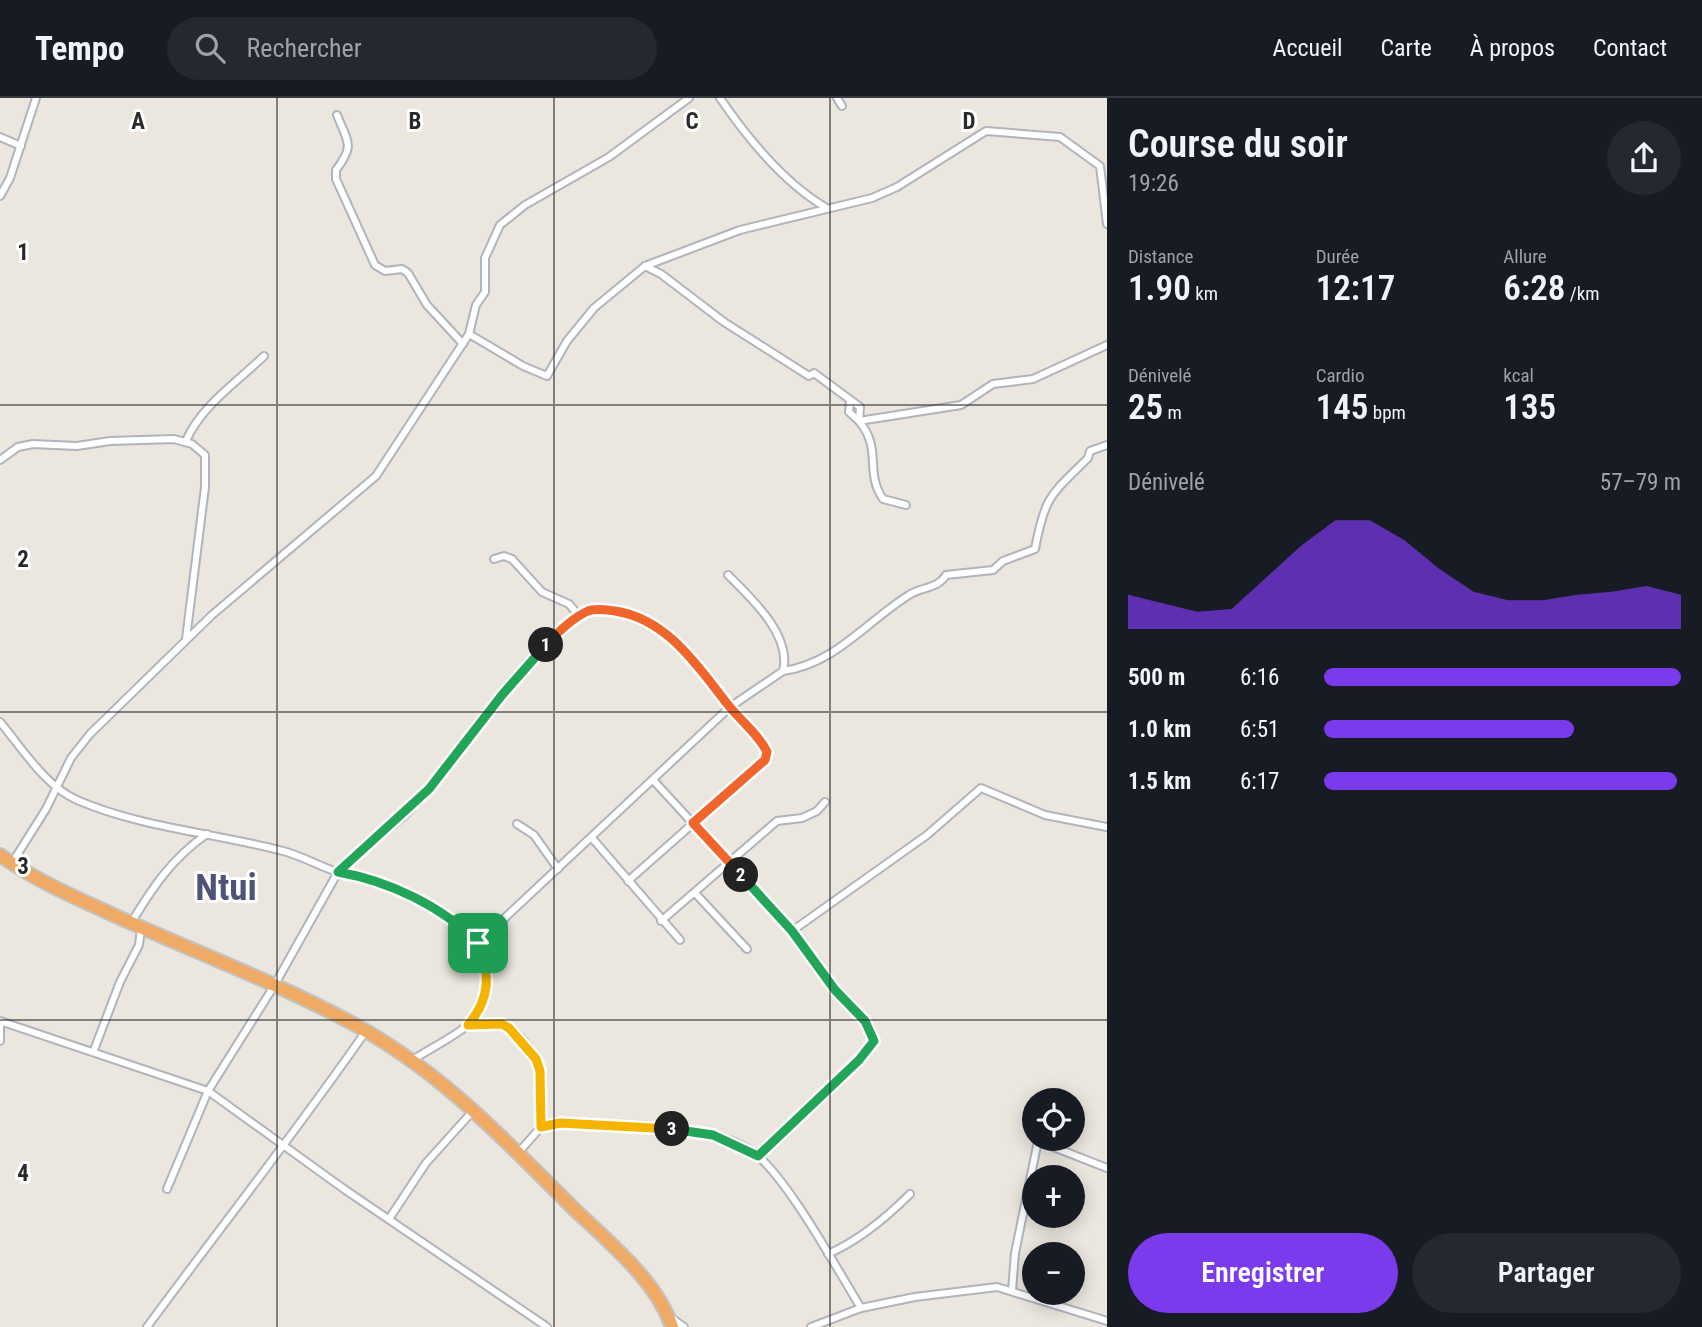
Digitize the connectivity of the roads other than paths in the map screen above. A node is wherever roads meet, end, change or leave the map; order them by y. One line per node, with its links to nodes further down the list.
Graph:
1 (36, 98): 8 (street)
2 (689, 98): 13 (street)
3 (720, 98): 10 (street)
4 (836, 98): 5 (street)
5 (842, 106)
6 (337, 115): 14 (street)
7 (0, 137): 8 (street)
8 (20, 146): 9 (street)
9 (0, 196)
10 (825, 207): 11 (street); 12 (street)
11 (1107, 225)
12 (645, 266): 13 (street); 17 (street)
13 (469, 334): 14 (street)
14 (463, 344): 25 (street)
15 (1107, 345): 17 (street)
16 (264, 356): 18 (street)
17 (859, 421): 21 (street)
18 (186, 441): 20 (street); 25 (street)
19 (1107, 445): 26 (street)
20 (0, 460)
21 (906, 505)
22 (494, 559): 24 (street)
23 (729, 575): 26 (street)
24 (579, 616): 27 (street); 41 (street)
25 (186, 640): 30 (street)
26 (783, 671): 27 (street)
27 (730, 707): 29 (street); 32 (street)
28 (0, 722): 30 (street)
29 (654, 781): 32 (street); 36 (street)
30 (55, 788): 35 (street); 38 (street)
31 (825, 802): 39 (street)
32 (693, 823): 39 (street); 42 (street)
33 (517, 824): 40 (street)
34 (1107, 827): 46 (street)
35 (207, 834): 41 (street); 45 (street)
36 (592, 838): 40 (street); 42 (street)
37 (0, 855): 38 (highway)
38 (12, 863): 45 (highway)
39 (730, 863): 43 (street); 46 (street)
40 (558, 869): 48 (street)
41 (338, 872): 48 (street); 50 (street)
42 (628, 881): 44 (street)
43 (695, 893): 44 (street); 49 (street)
44 (659, 919): 47 (street)
45 (136, 926): 50 (highway); 55 (street)
46 (792, 931): 62 (street)
47 (680, 940)
48 (478, 943): 52 (street)
49 (747, 949)
50 (274, 986): 53 (highway); 57 (street)
51 (12, 1025): 54 (street); 54 (street); 55 (street)
52 (468, 1025): 56 (street); 59 (street)
53 (366, 1031): 56 (highway); 60 (street)
54 (1, 1038)
55 (94, 1050): 57 (street)
56 (414, 1059): 58 (highway)
57 (208, 1091): 60 (street); 64 (street)
58 (474, 1110): 61 (highway); 66 (street)
59 (541, 1127): 61 (street); 62 (street)
60 (285, 1146): 66 (street); 72 (street)
61 (518, 1153): 71 (highway)
62 (758, 1156): 67 (street)
63 (1107, 1168): 68 (street)
64 (167, 1189)
65 (910, 1194): 67 (street)
66 (389, 1219): 73 (street)
67 (828, 1254): 69 (street)
68 (1012, 1291): 69 (street); 70 (street)
69 (860, 1308): 75 (street)
70 (1107, 1321)
71 (670, 1322): 74 (street)
72 (147, 1327)
73 (547, 1327)
74 (684, 1327)
75 (811, 1327)

